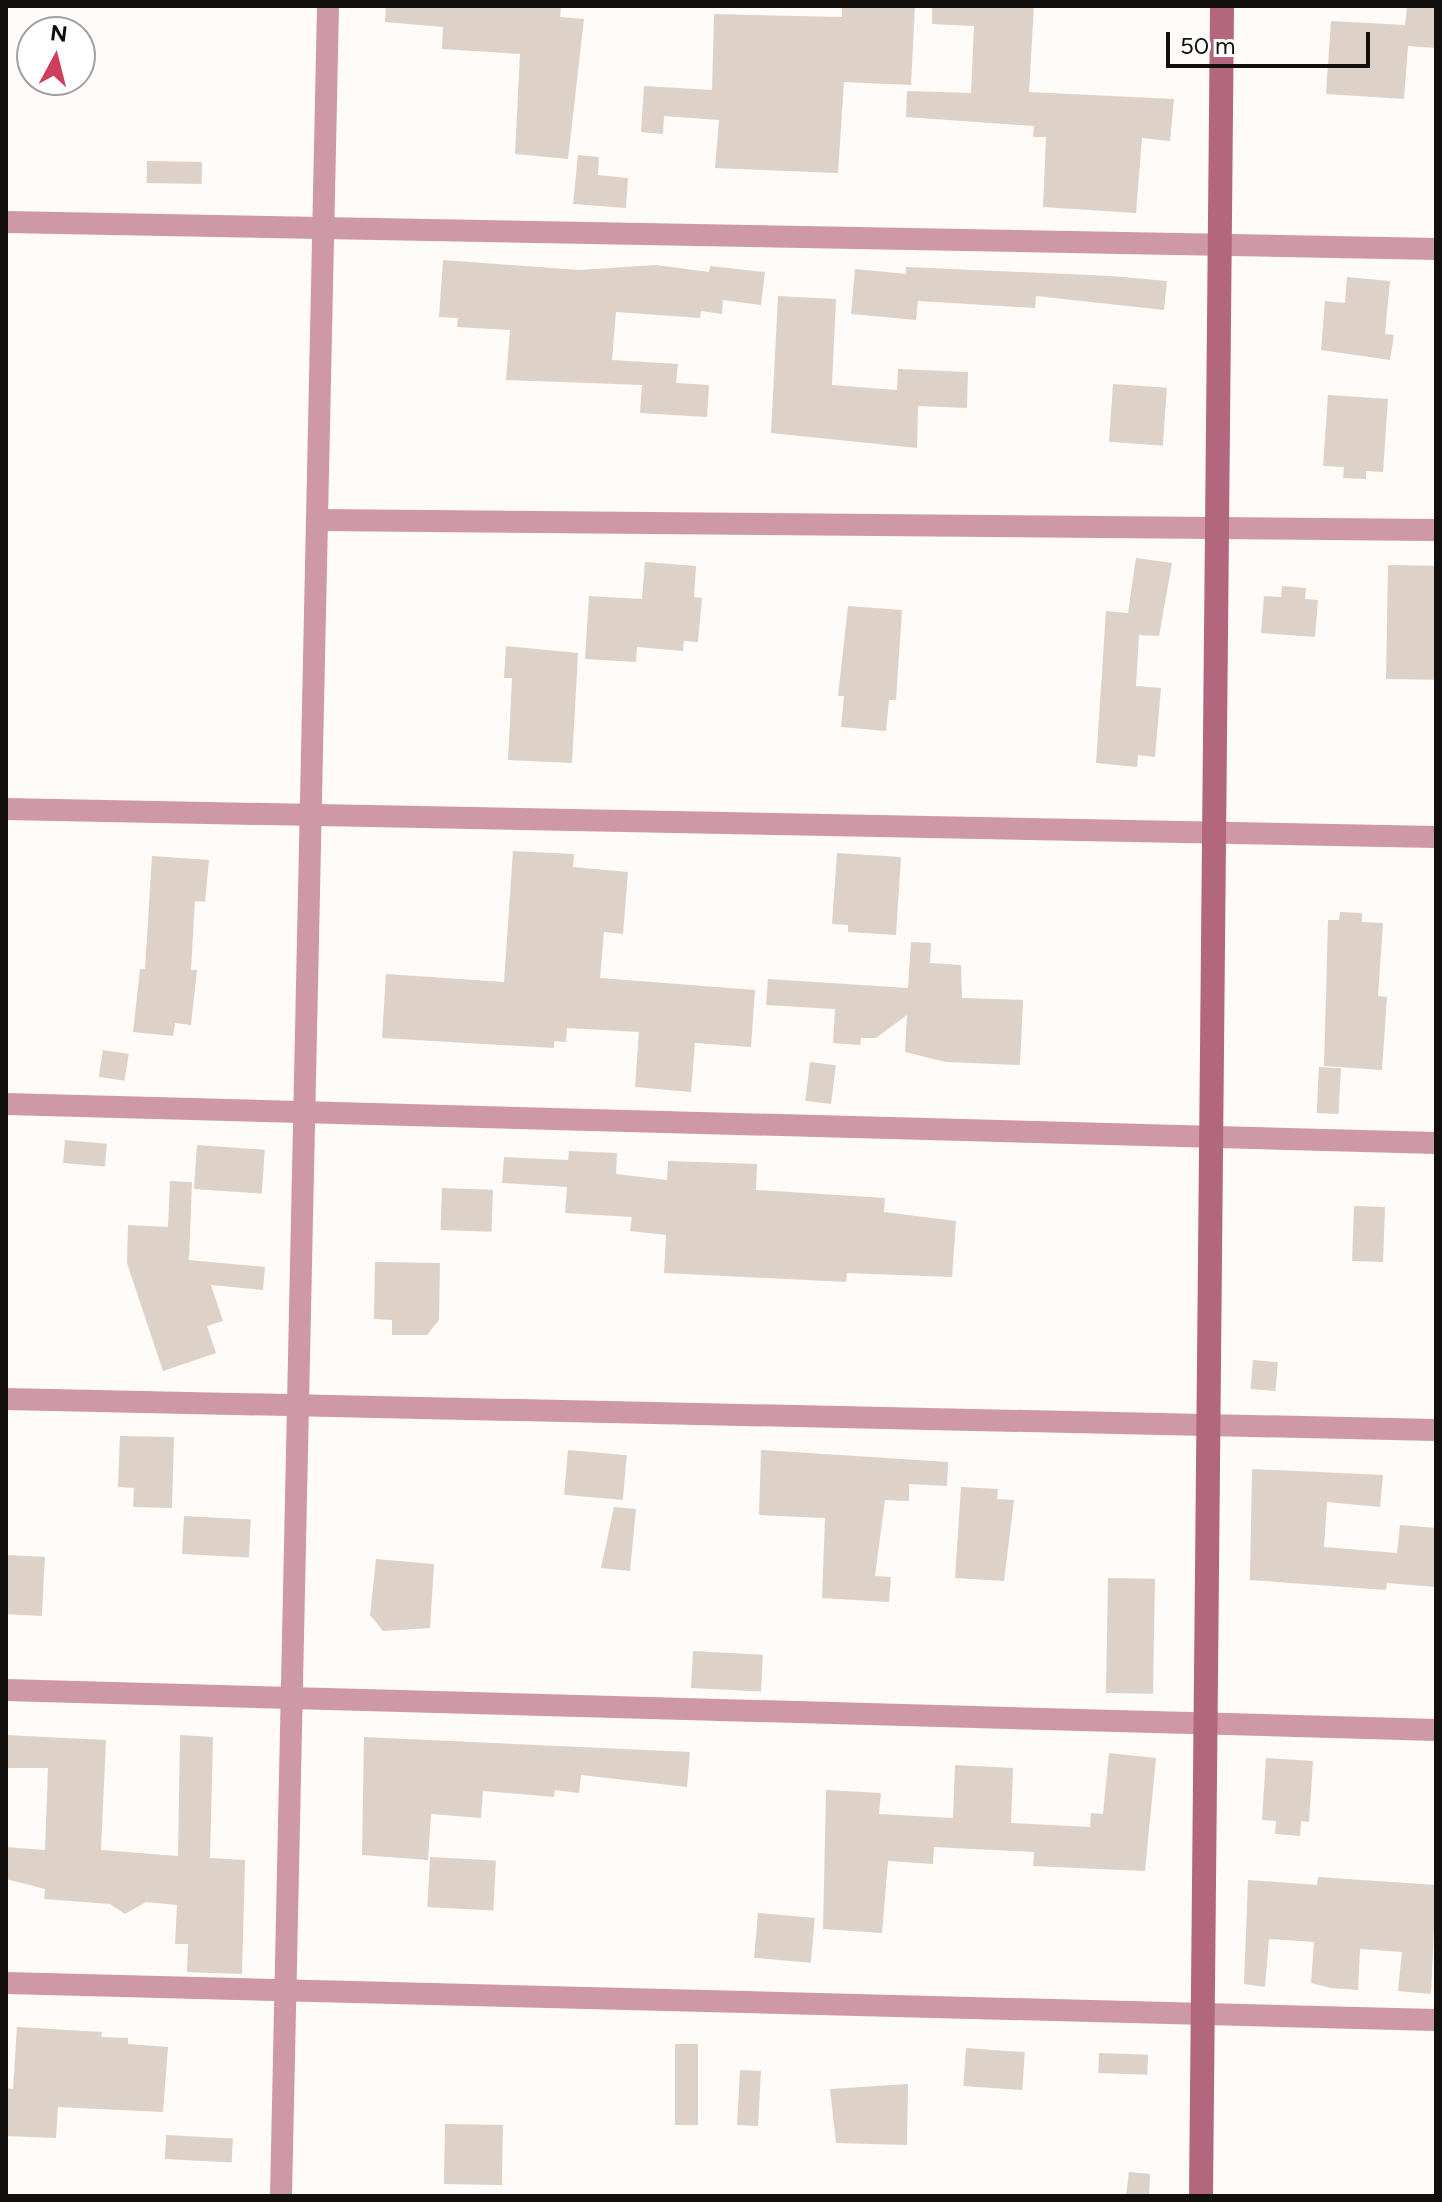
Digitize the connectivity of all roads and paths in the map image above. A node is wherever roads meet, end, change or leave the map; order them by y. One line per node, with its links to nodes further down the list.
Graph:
1 (328, 6): 4 (street)
2 (1222, 6): 5 (main road)
3 (6, 222): 4 (street)
4 (323, 229): 5 (street); 7 (street)
5 (1218, 247): 6 (street); 8 (main road)
6 (1436, 249)
7 (317, 520): 8 (street); 11 (street)
8 (1215, 528): 9 (street); 12 (main road)
9 (1436, 530)
10 (6, 809): 11 (street)
11 (311, 817): 12 (street); 15 (street)
12 (1213, 833): 13 (street); 16 (main road)
13 (1436, 837)
14 (6, 1104): 15 (street)
15 (304, 1111): 16 (street); 19 (street)
16 (1210, 1134): 17 (street); 20 (main road)
17 (1436, 1143)
18 (6, 1399): 19 (street)
19 (298, 1404): 20 (street); 23 (street)
20 (1207, 1423): 21 (street); 24 (main road)
21 (1436, 1430)
22 (6, 1690): 23 (street)
23 (292, 1699): 24 (street); 27 (street)
24 (1205, 1726): 25 (street); 28 (main road)
25 (1436, 1730)
26 (6, 1983): 27 (street)
27 (285, 1992): 28 (street); 30 (street)
28 (1204, 2015): 29 (street); 31 (main road)
29 (1436, 2020)
30 (281, 2196)
31 (1201, 2196)

